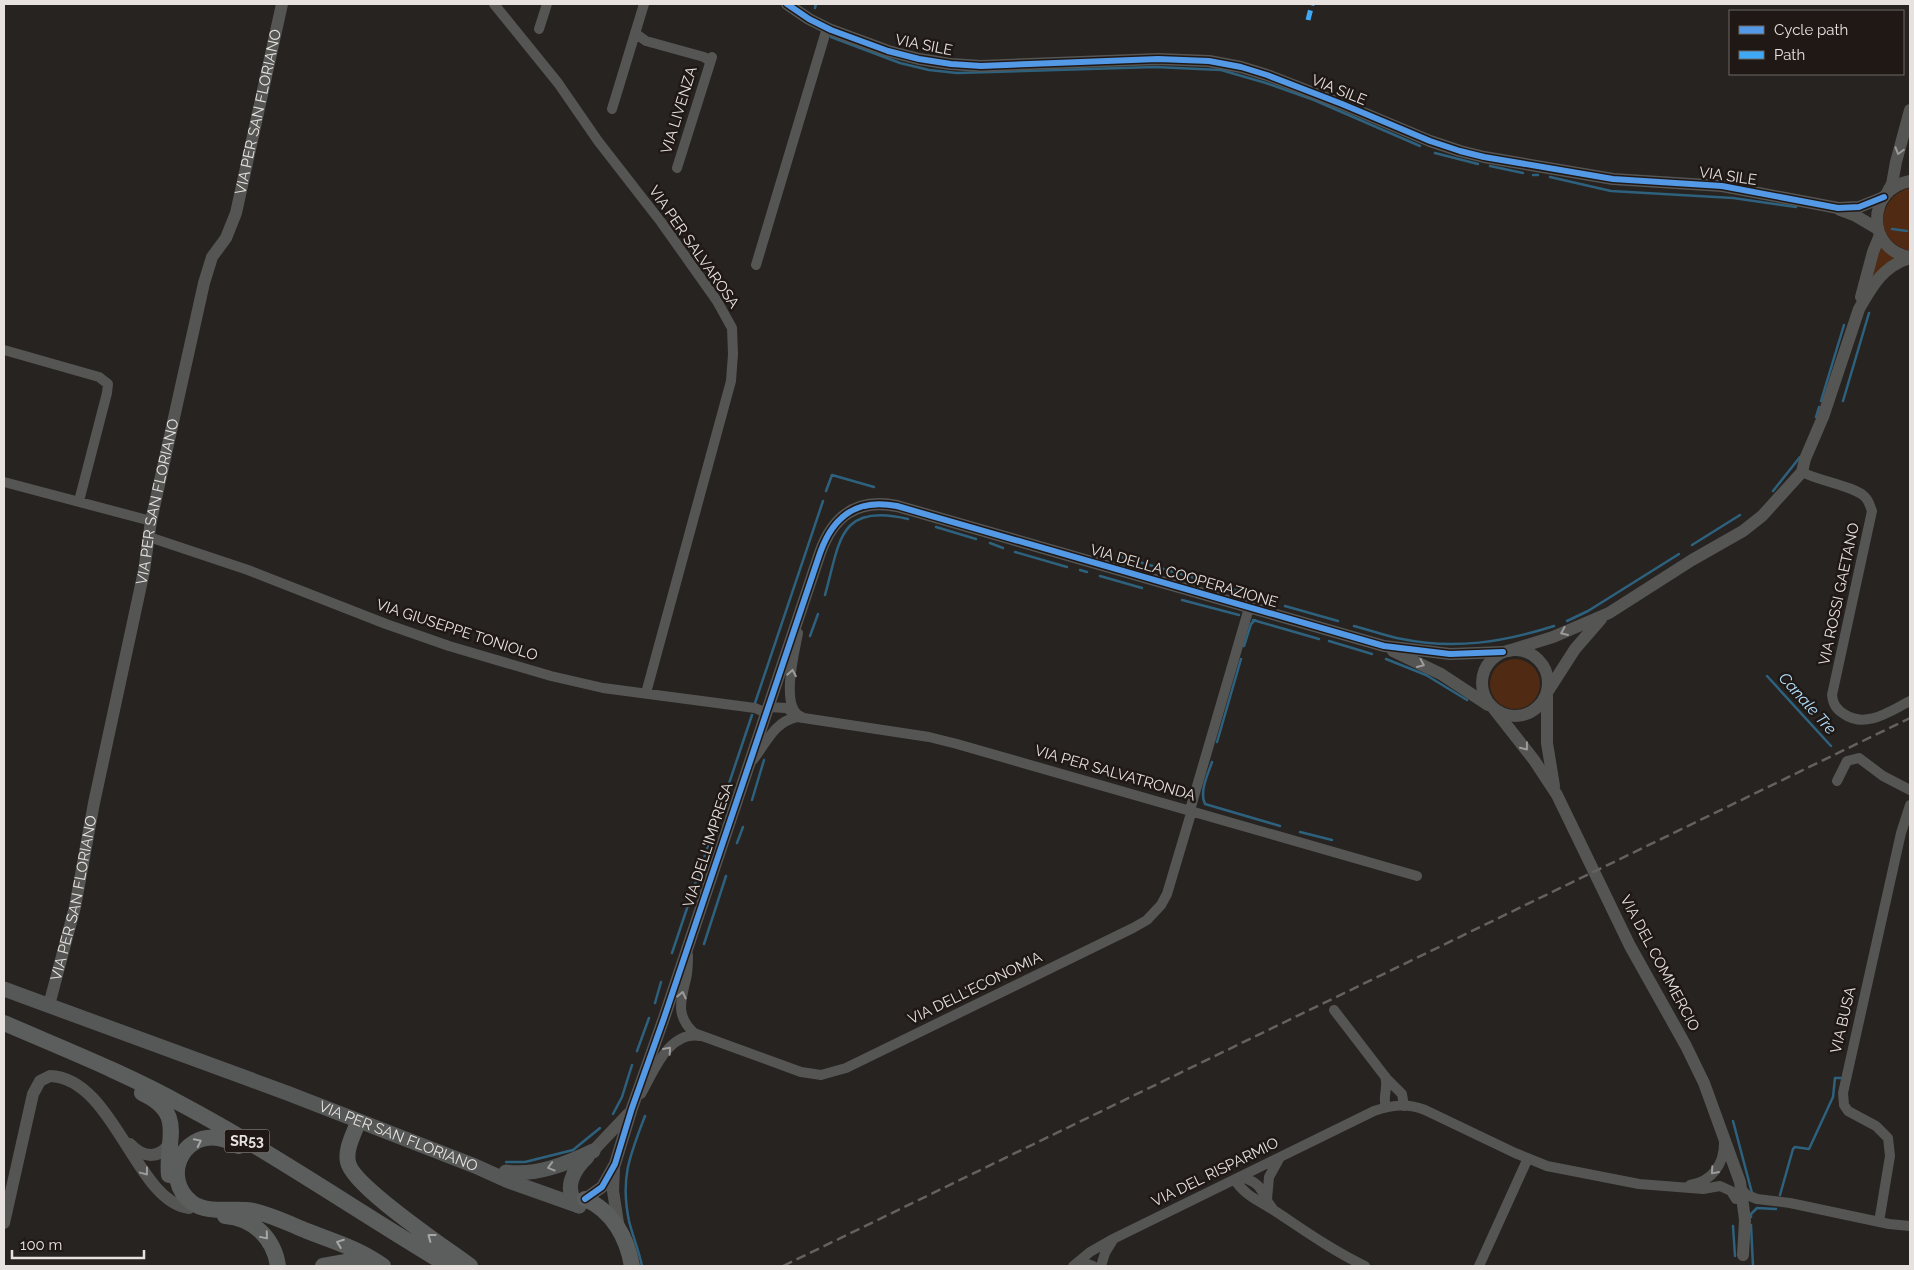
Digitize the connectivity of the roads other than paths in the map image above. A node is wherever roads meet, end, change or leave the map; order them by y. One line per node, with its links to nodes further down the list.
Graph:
1 (282, 4): 24 (street, VIA PER SAN FLORIANO)
2 (494, 4): 31 (street, VIA PER SALVAROSA)
3 (547, 4): 7 (street)
4 (644, 4): 8 (street)
5 (787, 4): 6 (street, VIA SILE)
6 (827, 28): 14 (street, VIA SILE); 17 (street)
7 (539, 29)
8 (635, 33): 9 (street); 11 (street, VIA LIVENZA)
9 (612, 109)
10 (1910, 110): 13 (street, VIA DELLA COOPERAZIONE, one-way to 13)
11 (677, 168)
12 (1910, 181): 13 (street, VIA SILE)
13 (1886, 194): 14 (street, VIA SILE); 15 (street, VIA DELLA COOPERAZIONE)
14 (1827, 206): 15 (street, VIA SILE)
15 (1879, 232): 16 (street, VIA SILE); 18 (street, VIA DELLA COOPERAZIONE)
16 (1910, 258): 18 (street, VIA DELLA COOPERAZIONE)
17 (756, 265)
18 (1859, 310): 20 (street, VIA DELLA COOPERAZIONE)
19 (4, 350): 22 (street)
20 (1802, 472): 27 (street, VIA DELLA COOPERAZIONE); 33 (street, VIA ROSSI GAETANO)
21 (4, 482): 22 (street)
22 (79, 501): 24 (street)
23 (863, 506): 26 (street, VIA DELLA COOPERAZIONE); 28 (street, VIA DELL'IMPRESA)
24 (151, 521): 25 (street, VIA PER SAN FLORIANO)
25 (149, 537): 31 (street, VIA GIUSEPPE TONIOLO); 46 (street, VIA PER SAN FLORIANO)
26 (1249, 608): 29 (street, VIA DELLA COOPERAZIONE); 42 (street, VIA DELL'ECONOMIA)
27 (1609, 612): 30 (street, VIA DELLA COOPERAZIONE, one-way to 30); 32 (street, VIA DELLA COOPERAZIONE)
28 (798, 620): 35 (street, VIA DELL'IMPRESA); 36 (street, one-way to 28)
29 (1376, 645): 30 (street, VIA DELLA COOPERAZIONE); 34 (street, VIA DELLA COOPERAZIONE, one-way to 34)
30 (1505, 652): 32 (street); 34 (street)
31 (646, 693): 35 (street, VIA GIUSEPPE TONIOLO)
32 (1547, 695): 34 (street); 40 (street, VIA DEL COMMERCIO)
33 (1910, 701)
34 (1493, 708): 40 (street, VIA DEL COMMERCIO, one-way to 40)
35 (767, 710): 36 (street, VIA PER SALVATRONDA); 37 (street, VIA DELL'IMPRESA)
36 (797, 716): 37 (street); 42 (street, VIA PER SALVATRONDA)
37 (747, 768): 44 (street, VIA DELL'IMPRESA)
38 (1837, 781): 39 (street)
39 (1910, 790)
40 (1557, 795): 58 (street, VIA DEL COMMERCIO)
41 (1910, 805): 75 (street, VIA BUSA)
42 (1191, 810): 43 (street, VIA PER SALVATRONDA); 49 (street, VIA DELL'ECONOMIA)
43 (1417, 876)
44 (688, 944): 49 (street, VIA DELL'ECONOMIA, one-way to 44); 53 (street, VIA DELL'IMPRESA)
45 (4, 989): 46 (main road, VIA PER SAN FLORIANO)
46 (49, 1005): 55 (main road, VIA PER SAN FLORIANO)
47 (1334, 1010): 51 (street)
48 (4, 1023): 50 (main road, SR53)
49 (700, 1036): 53 (street, one-way to 49)
50 (81, 1056): 57 (main road); 66 (main road, SR53)
51 (1384, 1075): 52 (street); 54 (street)
52 (1404, 1106): 54 (street); 61 (street)
53 (632, 1107): 59 (street, VIA DELL'IMPRESA); 62 (street, VIA DELL'IMPRESA)
54 (1386, 1108): 60 (street, VIA DEL RISPARMIO)
55 (358, 1122): 63 (main road, VIA PER SAN FLORIANO); 86 (main road, one-way to 55)
56 (120, 1134): 57 (street); 72 (street, one-way to 72); 76 (street)
57 (171, 1141): 72 (main road)
58 (1726, 1142): 67 (street, one-way to 67); 68 (street, VIA DEL COMMERCIO)
59 (593, 1151): 64 (main road, one-way to 64); 70 (main road)
60 (1284, 1155): 65 (street, VIA DEL RISPARMIO); 69 (street)
61 (1528, 1158): 67 (street); 91 (street)
62 (615, 1164): 70 (street, VIA DELL'IMPRESA); 78 (street, VIA DELL'IMPRESA)
63 (475, 1166): 64 (main road, VIA PER SAN FLORIANO); 64 (main road)
64 (504, 1174): 70 (main road, VIA PER SAN FLORIANO)
65 (1238, 1178): 69 (street); 73 (street); 79 (street, VIA DEL RISPARMIO)
66 (317, 1184): 72 (main road, one-way to 66); 85 (main road, SR53)
67 (1681, 1186): 68 (street)
68 (1739, 1194): 71 (street); 74 (street, VIA DEL COMMERCIO); 80 (street, VIA DEL COMMERCIO)
69 (1267, 1199): 73 (street)
70 (577, 1200): 78 (main road)
71 (1766, 1200): 74 (street); 75 (street)
72 (186, 1201): 82 (main road, one-way to 82); 84 (main road, one-way to 72)
73 (1276, 1211): 90 (street)
74 (1745, 1211): 80 (street, VIA DEL COMMERCIO)
75 (1879, 1222): 77 (street)
76 (4, 1223)
77 (1910, 1226)
78 (620, 1232): 87 (main road)
79 (1116, 1238): 81 (street, VIA DEL RISPARMIO); 89 (street)
80 (1743, 1261)
81 (1076, 1264): 88 (street)
82 (278, 1266)
83 (323, 1266): 84 (main road)
84 (384, 1266)
85 (449, 1266)
86 (470, 1266)
87 (632, 1266)
88 (1093, 1266)
89 (1101, 1266)
90 (1365, 1266)
91 (1479, 1266)

